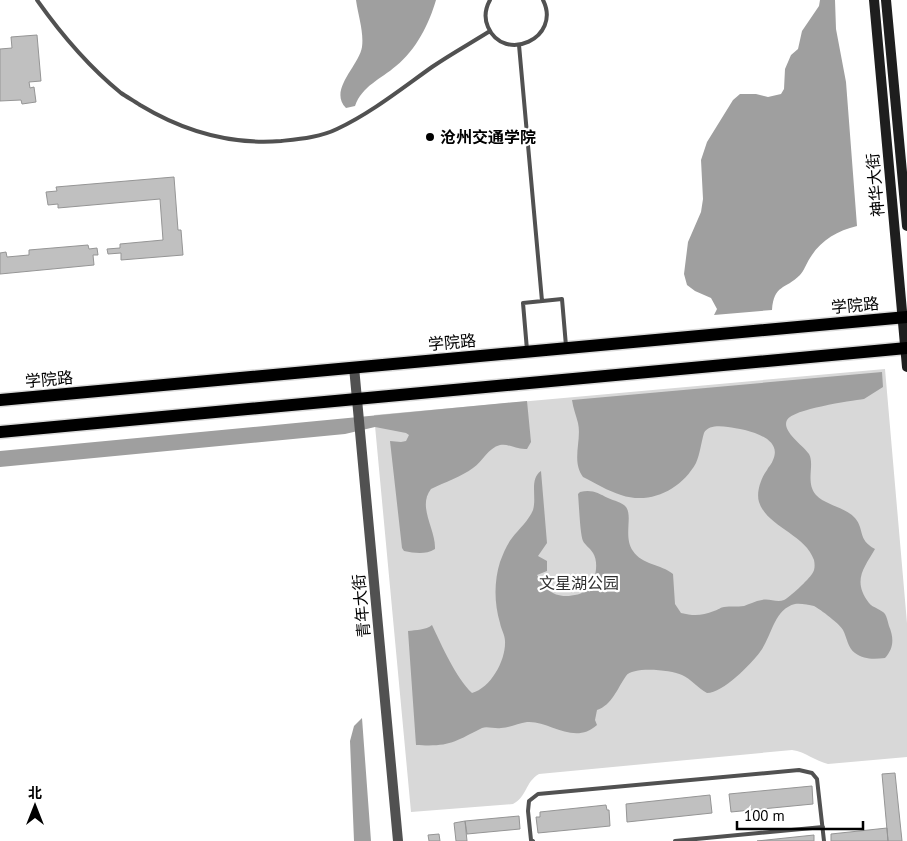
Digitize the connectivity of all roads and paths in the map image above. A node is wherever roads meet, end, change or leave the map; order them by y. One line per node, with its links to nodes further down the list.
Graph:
1 (38, 0): 6 (lane)
2 (490, 0): 6 (lane)
3 (543, 0): 7 (lane)
4 (874, 0): 10 (main road, 神华大街)
5 (886, 0): 8 (main road, 神华大街)
6 (490, 31): 7 (lane)
7 (519, 45): 9 (lane)
8 (907, 226)
9 (542, 301): 11 (lane); 13 (lane)
10 (905, 317): 11 (main road, 学院路); 12 (main road, 神华大街)
11 (566, 348): 13 (main road, 学院路)
12 (906, 348): 15 (main road, 神华大街); 16 (main road)
13 (527, 351): 14 (main road, 学院路)
14 (354, 367): 16 (street, 青年大街); 17 (main road, 学院路)
15 (907, 367)
16 (357, 398): 18 (main road); 21 (street, 青年大街)
17 (0, 400)
18 (0, 432)
19 (823, 827): 20 (lane); 22 (lane); 24 (lane)
20 (707, 839): 23 (lane)
21 (398, 841)
22 (533, 841)
23 (675, 841)
24 (824, 841)

